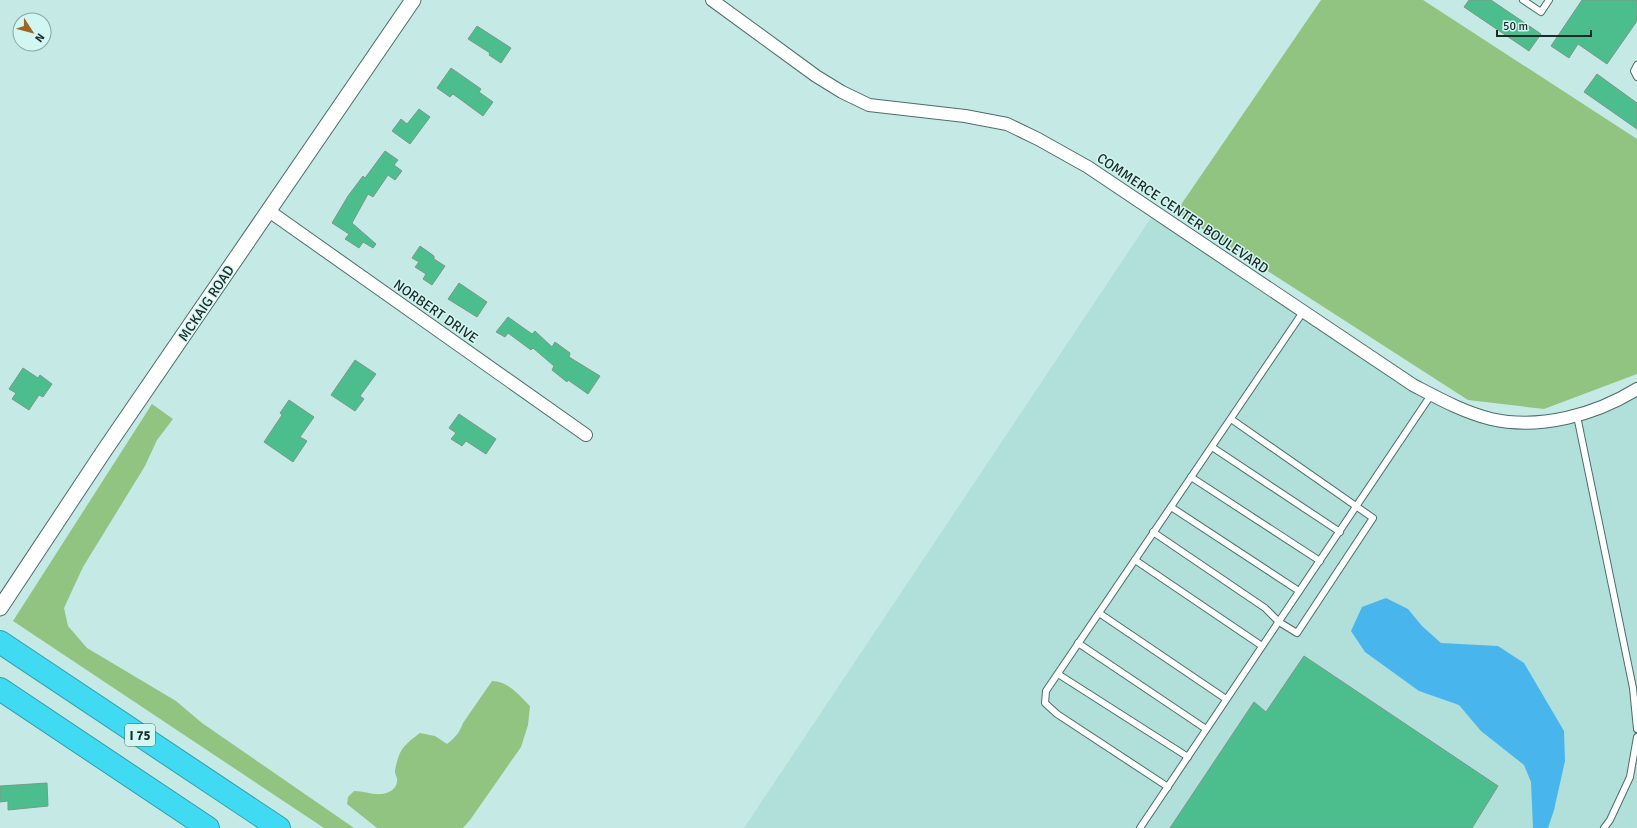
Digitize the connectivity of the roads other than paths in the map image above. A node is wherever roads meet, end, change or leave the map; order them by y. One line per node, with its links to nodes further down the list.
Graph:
1 (413, 0): 7 (street, MCKAIG ROAD)
2 (712, 0): 8 (street, COMMERCE CENTER BOULEVARD)
3 (1523, 0): 4 (lane)
4 (1549, 0)
5 (1637, 66): 6 (lane)
6 (1637, 77)
7 (269, 211): 13 (street, NORBERT DRIVE); 23 (street, MCKAIG ROAD)
8 (1303, 312): 10 (street, COMMERCE CENTER BOULEVARD); 12 (lane)
9 (1637, 390): 11 (street, COMMERCE CENTER BOULEVARD)
10 (1431, 395): 11 (street, COMMERCE CENTER BOULEVARD); 17 (lane)
11 (1577, 416): 33 (lane)
12 (1231, 419): 14 (lane); 17 (lane)
13 (586, 435)
14 (1212, 447): 15 (lane); 19 (lane)
15 (1191, 477): 16 (lane); 21 (lane)
16 (1171, 506): 18 (lane); 22 (lane)
17 (1357, 506): 19 (lane); 25 (lane)
18 (1153, 532): 20 (lane); 25 (lane)
19 (1340, 532): 21 (lane)
20 (1135, 560): 24 (lane); 28 (lane)
21 (1320, 561): 22 (lane)
22 (1299, 591): 25 (lane)
23 (0, 608)
24 (1099, 613): 27 (lane); 31 (lane)
25 (1279, 622): 28 (lane)
26 (0, 642): 38 (highway, I 75)
27 (1078, 643): 29 (lane); 32 (lane)
28 (1262, 646): 31 (lane)
29 (1058, 674): 35 (lane); 36 (lane)
30 (0, 689): 37 (highway)
31 (1226, 699): 32 (lane)
32 (1206, 729): 35 (lane)
33 (1637, 729)
34 (1637, 737): 40 (lane)
35 (1188, 757): 36 (lane)
36 (1168, 787): 39 (lane)
37 (208, 828)
38 (279, 828)
39 (1140, 828)
40 (1604, 828)

